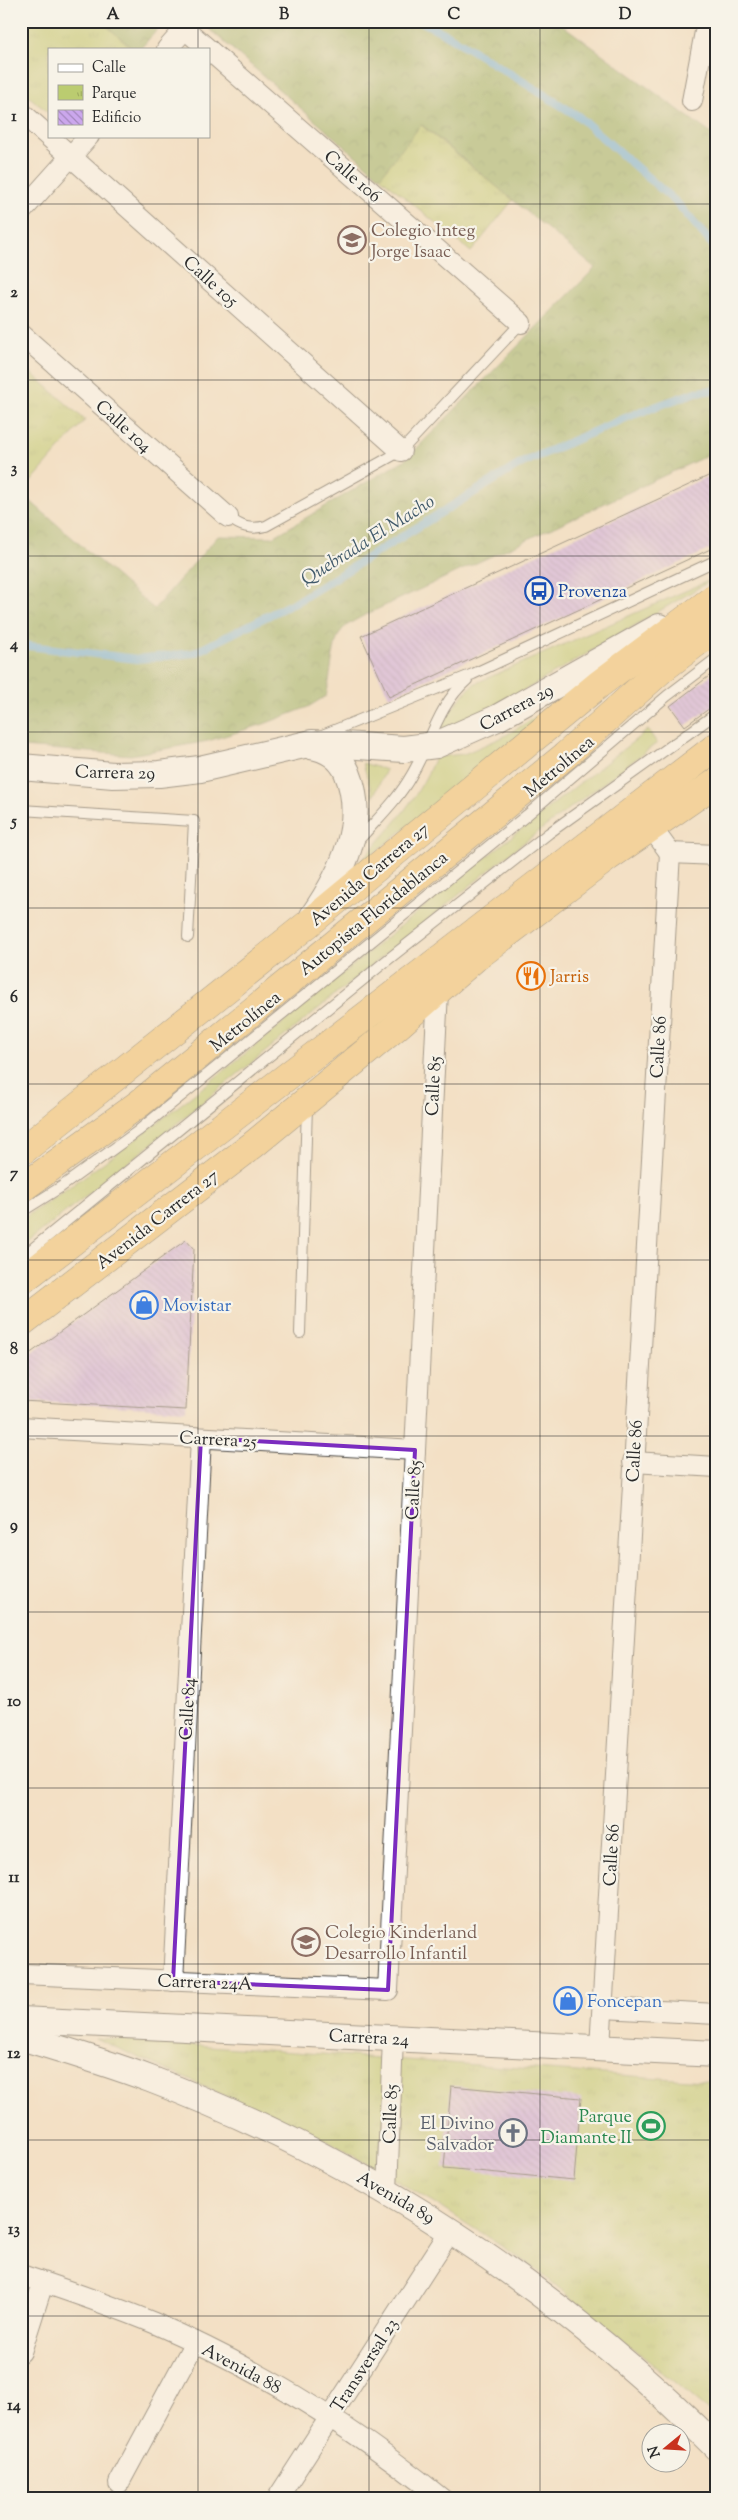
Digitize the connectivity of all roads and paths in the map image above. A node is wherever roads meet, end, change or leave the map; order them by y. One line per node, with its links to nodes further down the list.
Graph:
1 (707, 21): 5 (street)
2 (168, 48): 3 (street, Calle 106)
3 (207, 48)
4 (210, 51): 12 (street, Calle 106)
5 (692, 102)
6 (21, 112): 7 (street, Calle 105)
7 (48, 136)
8 (50, 138): 10 (street, Calle 105)
9 (87, 138): 10 (street)
10 (71, 157): 11 (street); 14 (street, Calle 105)
11 (21, 212)
12 (521, 323): 14 (lane)
13 (21, 334): 15 (street, Calle 104)
14 (401, 450): 15 (lane)
15 (228, 517)
16 (717, 560): 20 (lane)
17 (717, 596): 24 (street, Carrera 29); 32 (highway, Avenida Carrera 27)
18 (717, 627): 37 (highway, Autopista Floridablanca)
19 (717, 658): 38 (lane, Metrolínea)
20 (473, 674): 22 (lane); 24 (lane)
21 (717, 713): 39 (lane)
22 (296, 745): 24 (street, Carrera 29); 25 (street, Carrera 29); 31 (street, Carrera 29)
23 (717, 746): 40 (highway)
24 (425, 747): 31 (lane)
25 (21, 767)
26 (717, 782): 28 (highway, Avenida Carrera 27)
27 (21, 810): 33 (lane)
28 (651, 827): 29 (street); 34 (highway, Avenida Carrera 27)
29 (670, 853): 30 (street); 46 (street, Calle 86)
30 (717, 855)
31 (344, 862): 32 (street, Carrera 29)
32 (308, 924): 36 (highway, Avenida Carrera 27)
33 (188, 937)
34 (438, 991): 35 (highway, Avenida Carrera 27); 45 (street, Calle 85)
35 (307, 1100): 41 (highway, Avenida Carrera 27); 42 (lane)
36 (21, 1152)
37 (21, 1189)
38 (21, 1212)
39 (21, 1258)
40 (21, 1281)
41 (21, 1323)
42 (300, 1333)
43 (21, 1427): 44 (street, Carrera 25)
44 (201, 1438): 45 (street, Carrera 25); 49 (street, Calle 84)
45 (415, 1450): 50 (street, Calle 85)
46 (633, 1462): 47 (street); 51 (street, Calle 86)
47 (717, 1467)
48 (21, 1974): 49 (street, Carrera 24A)
49 (173, 1980): 50 (street, Carrera 24A)
50 (388, 1990)
51 (603, 2008): 52 (street); 57 (street, Calle 86)
52 (717, 2014)
53 (21, 2020): 54 (street, Carrera 24)
54 (89, 2023): 56 (street, Carrera 24); 59 (street)
55 (21, 2037): 59 (street, Avenida 89)
56 (393, 2038): 57 (street, Carrera 24); 60 (street, Calle 85)
57 (600, 2048): 58 (street, Carrera 24)
58 (717, 2054)
59 (85, 2056): 60 (street, Avenida 89)
60 (387, 2191): 61 (street, Avenida 89)
61 (451, 2230): 66 (street, Transversal 23); 67 (street, Avenida 89)
62 (21, 2275): 63 (street, Avenida 88)
63 (43, 2283): 64 (street, Avenida 88); 65 (street)
64 (195, 2342): 66 (street, Avenida 88); 68 (street)
65 (21, 2352)
66 (330, 2417): 69 (street, Transversal 23); 70 (street, Avenida 88)
67 (717, 2448)
68 (119, 2483)
69 (277, 2499)
70 (442, 2499)

